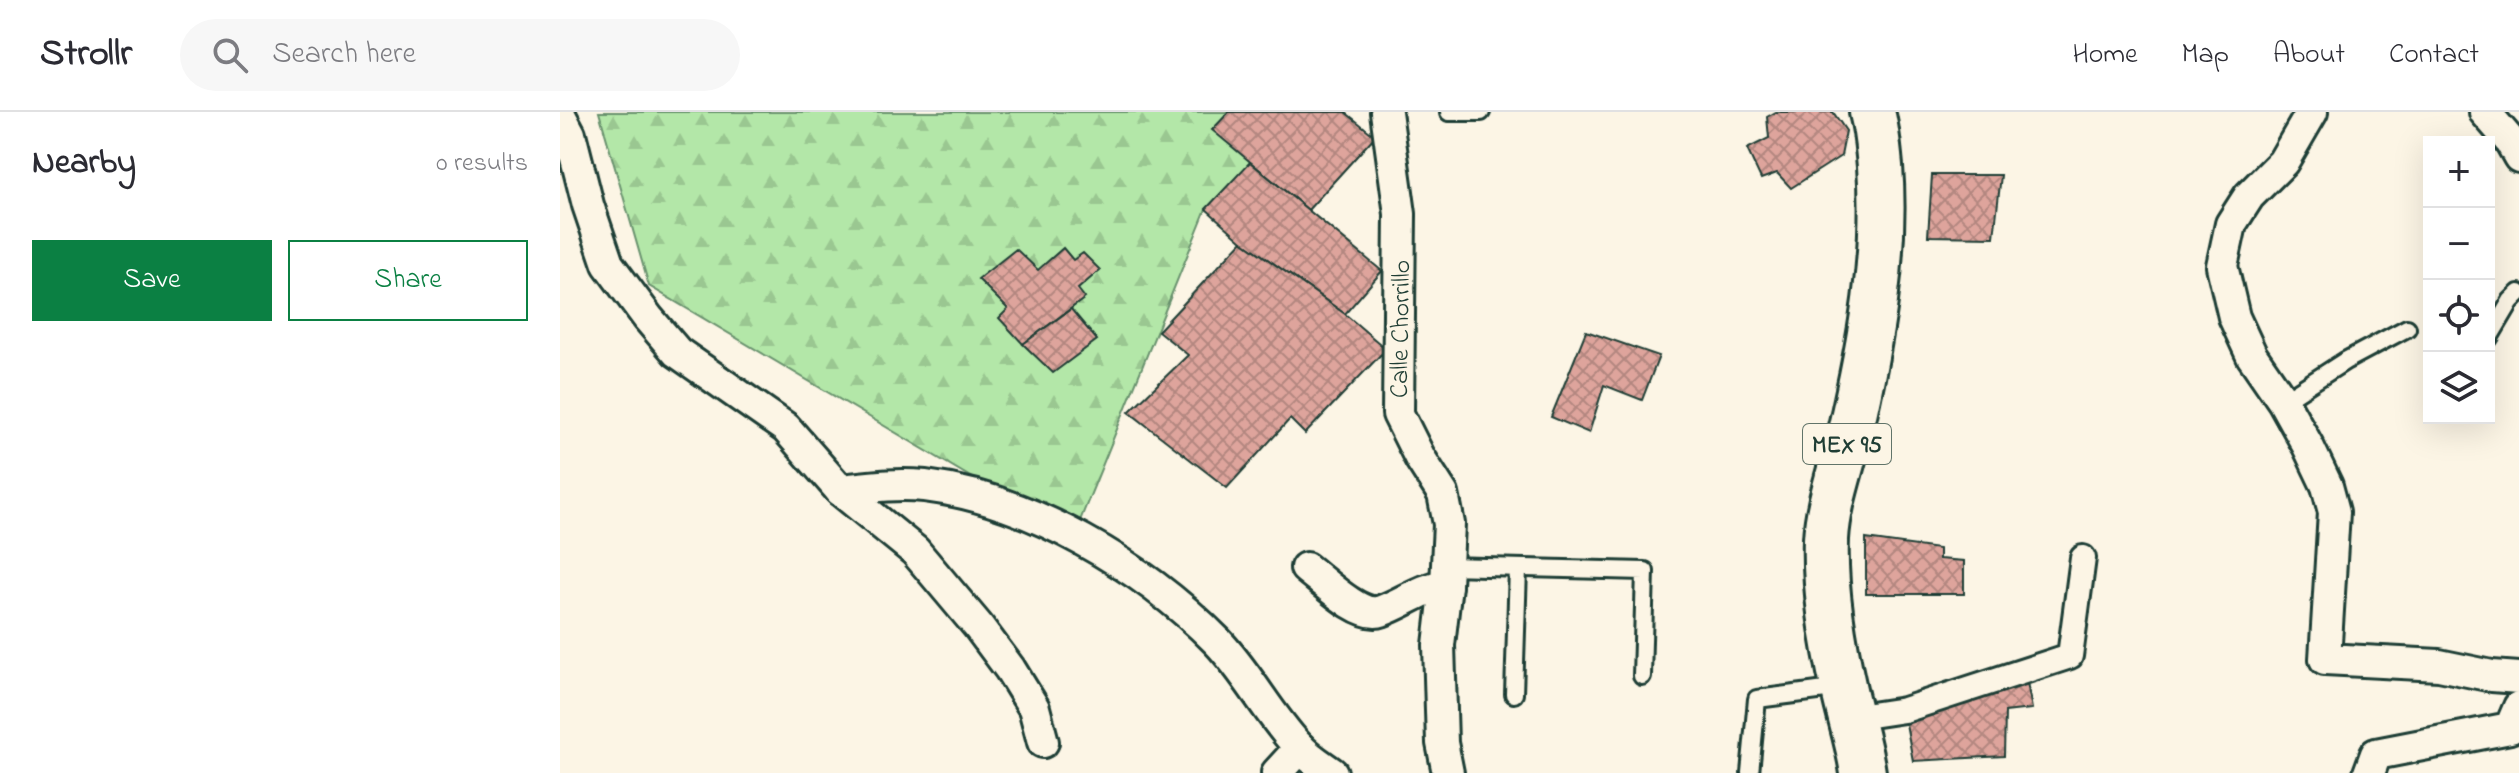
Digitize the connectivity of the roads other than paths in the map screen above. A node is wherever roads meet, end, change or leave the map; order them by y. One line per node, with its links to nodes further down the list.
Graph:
1 (1386, 112): 17 (street, Calle Chorrillo)
2 (1449, 112): 3 (lane)
3 (1481, 112)
4 (1872, 112): 21 (main road, MEX 95)
5 (2312, 112): 12 (street)
6 (2485, 112): 8 (street)
7 (560, 115): 13 (street)
8 (2519, 157)
9 (2519, 293): 11 (lane)
10 (2407, 328): 12 (lane)
11 (2495, 328)
12 (2283, 401): 19 (street)
13 (840, 490): 23 (street); 24 (street)
14 (2083, 558): 21 (street)
15 (1306, 568): 17 (street)
16 (1518, 568): 17 (lane); 18 (lane); 20 (lane)
17 (1446, 576): 27 (street, Calle Chorrillo)
18 (1642, 676)
19 (2519, 678)
20 (1514, 694)
21 (1847, 703): 28 (lane); 29 (main road, MEX 95)
22 (2519, 707): 30 (street)
23 (1043, 742)
24 (1300, 748): 25 (street); 26 (street)
25 (1277, 773)
26 (1332, 773)
27 (1448, 773)
28 (1750, 773)
29 (1863, 773)
30 (2369, 773)

